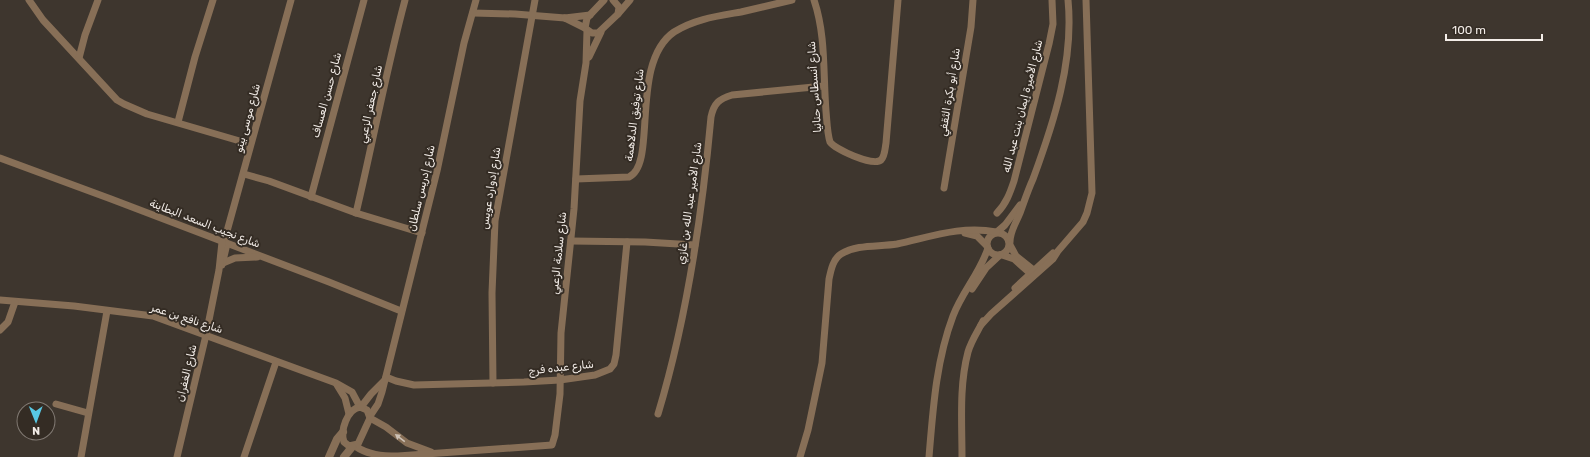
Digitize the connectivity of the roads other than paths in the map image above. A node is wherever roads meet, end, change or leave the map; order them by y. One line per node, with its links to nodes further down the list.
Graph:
1 (29, 0): 27 (street)
2 (98, 0): 27 (street)
3 (213, 0): 30 (street)
4 (291, 0): 31 (street, شارع موسى بينو)
5 (364, 0): 36 (street, شارع حسن العساف)
6 (405, 0): 38 (street, شارع جعفر الزعبي)
7 (476, 0): 20 (street, شارع إدريس سلطان)
8 (535, 0): 22 (street, شارع إدوارد عويس)
9 (604, 0): 19 (street)
10 (614, 0): 21 (street)
11 (630, 0): 21 (street, شارع سلامة الزعبي)
12 (792, 0): 34 (street, شارع توفيق الدلاهمة)
13 (814, 0): 29 (street, شارع أنسطاس حنانيا)
14 (898, 0): 29 (street, شارع أنسطاس حنانيا)
15 (974, 0): 35 (street, شارع أبو بكرة الثقفي)
16 (1052, 0): 39 (street, شارع الأميرة إيمان بنت عبد الله)
17 (1068, 0): 37 (street)
18 (1086, 0): 53 (street)
19 (598, 3): 23 (street)
20 (474, 13): 22 (street); 41 (street, شارع إدريس سلطان)
21 (618, 14): 26 (street, شارع سلامة الزعبي)
22 (531, 15): 24 (street); 64 (street, شارع إدوارد عويس)
23 (590, 15): 24 (street); 25 (street, شارع سلامة الزعبي)
24 (565, 18): 25 (street)
25 (586, 29): 26 (street); 28 (street, شارع سلامة الزعبي)
26 (601, 32): 28 (street, شارع سلامة الزعبي)
27 (79, 58): 30 (street)
28 (586, 63): 34 (street, شارع سلامة الزعبي)
29 (824, 86): 47 (street, شارع الأمير عبد الله بن غازي)
30 (178, 122): 31 (street)
31 (250, 144): 33 (street, شارع موسى بينو)
32 (0, 158): 45 (street, شارع نجيب السعد البطاينة)
33 (244, 174): 36 (street); 45 (street, شارع موسى بينو)
34 (576, 179): 43 (street, شارع سلامة الزعبي)
35 (944, 188)
36 (311, 197): 38 (street)
37 (1023, 202): 40 (street); 46 (street)
38 (356, 213): 41 (street)
39 (997, 213)
40 (997, 232): 42 (street); 46 (street); 48 (street)
41 (422, 233): 57 (street, شارع إدريس سلطان)
42 (947, 233): 48 (street); 80 (street)
43 (571, 241): 44 (street); 63 (street, شارع سلامة الزعبي)
44 (627, 242): 47 (street); 63 (street, شارع عبده فرج)
45 (224, 243): 50 (street, شارع نجيب السعد البطاينة); 51 (street, شارع الغفران); 52 (street, شارع الغفران)
46 (1010, 244): 49 (street); 53 (street)
47 (695, 245): 70 (street, شارع الأمير عبد الله بن غازي)
48 (987, 247): 49 (street); 60 (street)
49 (1001, 255): 53 (street); 60 (street)
50 (263, 256): 51 (street); 57 (street, شارع نجيب السعد البطاينة)
51 (223, 263): 52 (street, شارع الغفران)
52 (219, 270): 59 (street, شارع الغفران)
53 (1034, 273): 82 (street)
54 (0, 300): 55 (street, شارع نافع بن عمر)
55 (15, 302): 56 (street, شارع نافع بن عمر); 58 (street)
56 (107, 311): 59 (street, شارع نافع بن عمر); 68 (street)
57 (401, 311): 62 (street, شارع إدريس سلطان)
58 (0, 330)
59 (206, 335): 61 (street, شارع نافع بن عمر); 76 (street, شارع الغفران)
60 (943, 354): 81 (street)
61 (276, 362): 65 (street, شارع نافع بن عمر); 77 (street)
62 (385, 379): 64 (street, شارع عبده فرج); 67 (street); 71 (street, شارع إدريس سلطان)
63 (560, 380): 64 (street, شارع عبده فرج); 74 (street, شارع سلامة الزعبي)
64 (492, 382)
65 (336, 384): 67 (street, شارع نافع بن عمر); 69 (street)
66 (56, 404): 68 (street)
67 (360, 407): 69 (street); 71 (street, شارع نافع بن عمر)
68 (88, 413): 75 (street)
69 (349, 414): 72 (street)
70 (658, 414)
71 (370, 417): 73 (street, شارع إدريس سلطان); 74 (street, شارع نافع بن عمر, one-way to 71)
72 (343, 432): 73 (street); 78 (street)
73 (353, 446): 74 (street); 79 (street)
74 (433, 453)
75 (81, 457)
76 (177, 457)
77 (244, 457)
78 (329, 457)
79 (344, 457)
80 (800, 457)
81 (929, 457)
82 (962, 457)

